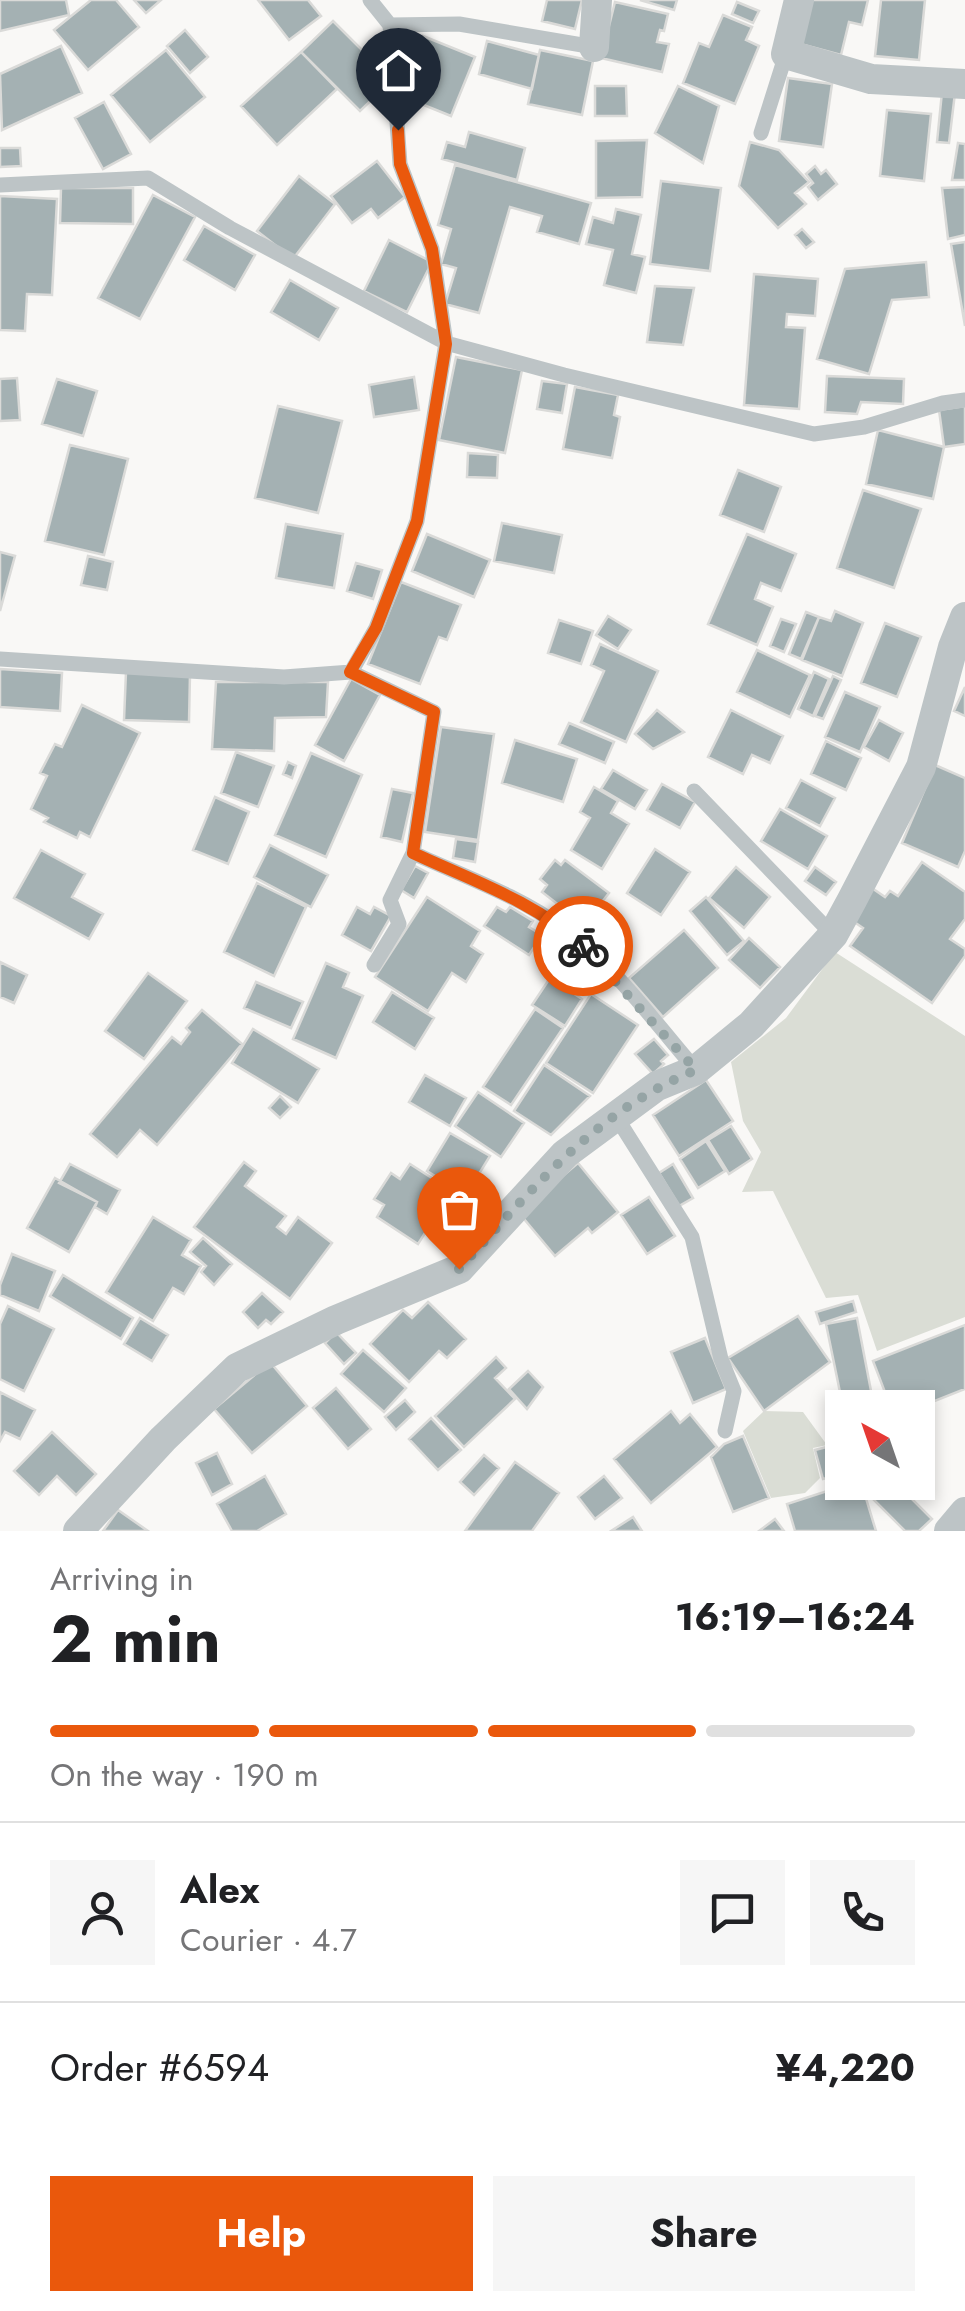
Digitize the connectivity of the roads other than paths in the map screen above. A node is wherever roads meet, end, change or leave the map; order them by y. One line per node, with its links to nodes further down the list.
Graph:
1 (370, 0): 4 (lane)
2 (597, 0): 5 (street)
3 (799, 0): 6 (street)
4 (390, 26): 5 (lane); 10 (lane)
5 (594, 48)
6 (786, 54): 7 (street); 8 (lane)
7 (965, 84)
8 (762, 133)
9 (0, 185): 10 (lane)
10 (446, 344): 11 (lane); 14 (lane)
11 (965, 400)
12 (965, 617): 17 (street)
13 (0, 659): 14 (lane)
14 (350, 672): 16 (lane)
15 (694, 791): 17 (lane)
16 (413, 853): 18 (lane); 19 (lane)
17 (833, 935): 19 (street)
18 (374, 965)
19 (696, 1070): 20 (street)
20 (616, 1115): 21 (lane); 23 (street)
21 (725, 1431)
22 (965, 1512): 24 (street)
23 (78, 1531)
24 (949, 1531)

